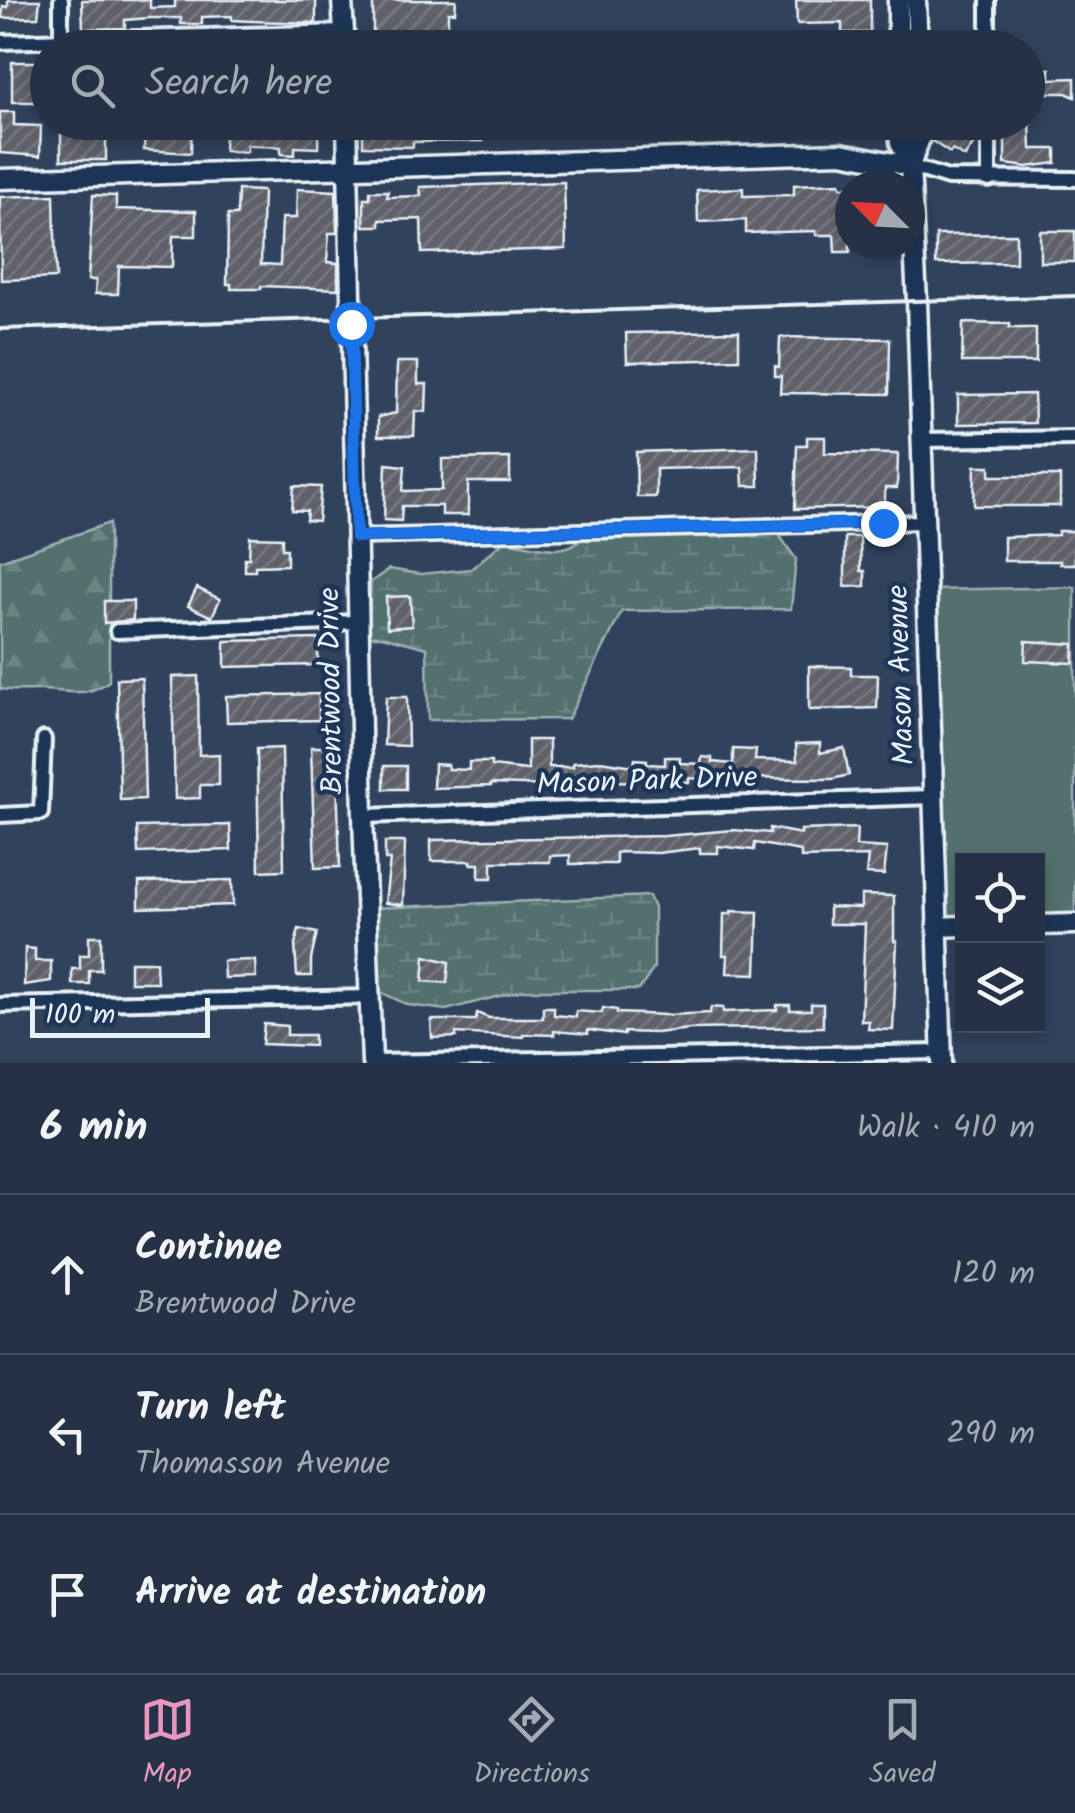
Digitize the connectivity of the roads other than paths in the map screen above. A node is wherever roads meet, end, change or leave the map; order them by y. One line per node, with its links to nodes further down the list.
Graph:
1 (61, 0): 6 (street)
2 (342, 0): 7 (street)
3 (898, 0): 8 (street)
4 (916, 0): 9 (street)
5 (988, 0): 10 (street)
6 (61, 30)
7 (344, 30)
8 (898, 30)
9 (917, 30)
10 (988, 30)
11 (30, 41): 12 (street)
12 (0, 42)
13 (348, 140): 17 (street, Brentwood Drive)
14 (900, 140): 18 (street, Mason Avenue)
15 (920, 140): 18 (street, Mason Avenue)
16 (989, 140): 20 (street)
17 (349, 166): 18 (street); 19 (street); 25 (street, Brentwood Drive)
18 (910, 166): 20 (street); 23 (street, Mason Avenue)
19 (0, 178)
20 (990, 180): 21 (street)
21 (1075, 180)
22 (1075, 438): 23 (street)
23 (922, 440): 24 (street, Mason Avenue)
24 (924, 522): 25 (street); 29 (street, Mason Avenue)
25 (356, 537): 26 (street, Brentwood Drive)
26 (358, 622): 27 (street); 31 (street, Brentwood Drive)
27 (117, 632)
28 (44, 739): 30 (street)
29 (933, 797): 31 (street, Mason Park Drive); 34 (street, Mason Avenue)
30 (0, 815)
31 (363, 816): 36 (street, Brentwood Drive)
32 (1075, 924): 33 (street)
33 (1045, 925)
34 (938, 926): 35 (street); 38 (street, Mason Avenue)
35 (955, 926)
36 (370, 997): 37 (street); 39 (street, Brentwood Drive)
37 (0, 1005)
38 (942, 1058): 39 (street)
39 (372, 1063)

